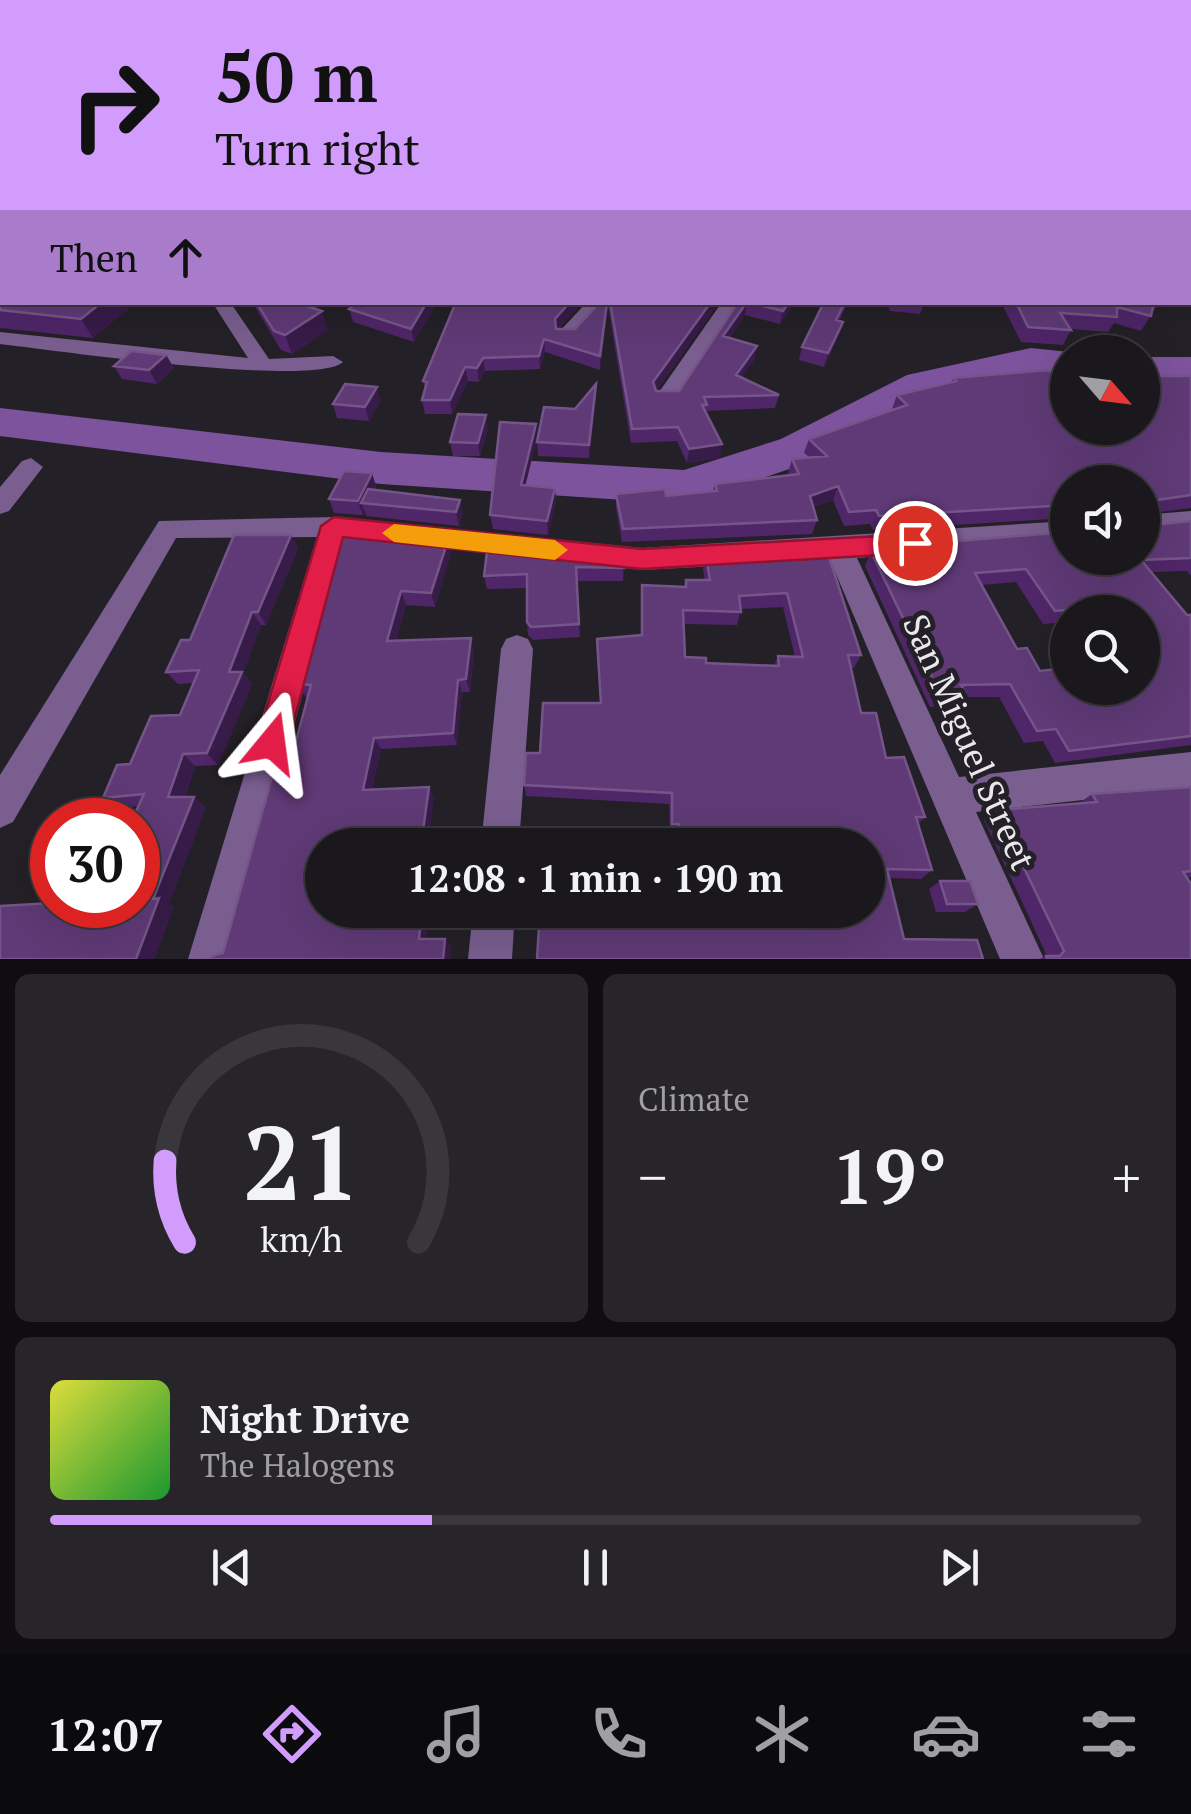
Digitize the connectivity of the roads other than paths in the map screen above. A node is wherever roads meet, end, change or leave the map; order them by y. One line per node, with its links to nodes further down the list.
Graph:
1 (223, 305): 7 (street)
2 (595, 305): 4 (street)
3 (730, 305): 8 (street)
4 (566, 336)
5 (0, 338): 7 (street)
6 (333, 362): 7 (street)
7 (263, 366)
8 (666, 398)
9 (31, 467): 10 (street)
10 (0, 504)
11 (1191, 521): 12 (street)
12 (1160, 524)
13 (334, 526): 15 (street); 19 (street); 22 (street)
14 (1050, 532): 15 (street)
15 (839, 550): 18 (street, San Miguel Street)
16 (516, 649): 20 (street)
17 (1191, 770): 18 (street)
18 (951, 796): 24 (street, San Miguel Street)
19 (0, 809)
20 (501, 828)
21 (493, 928): 23 (street)
22 (210, 959)
23 (490, 959)
24 (1022, 959)

